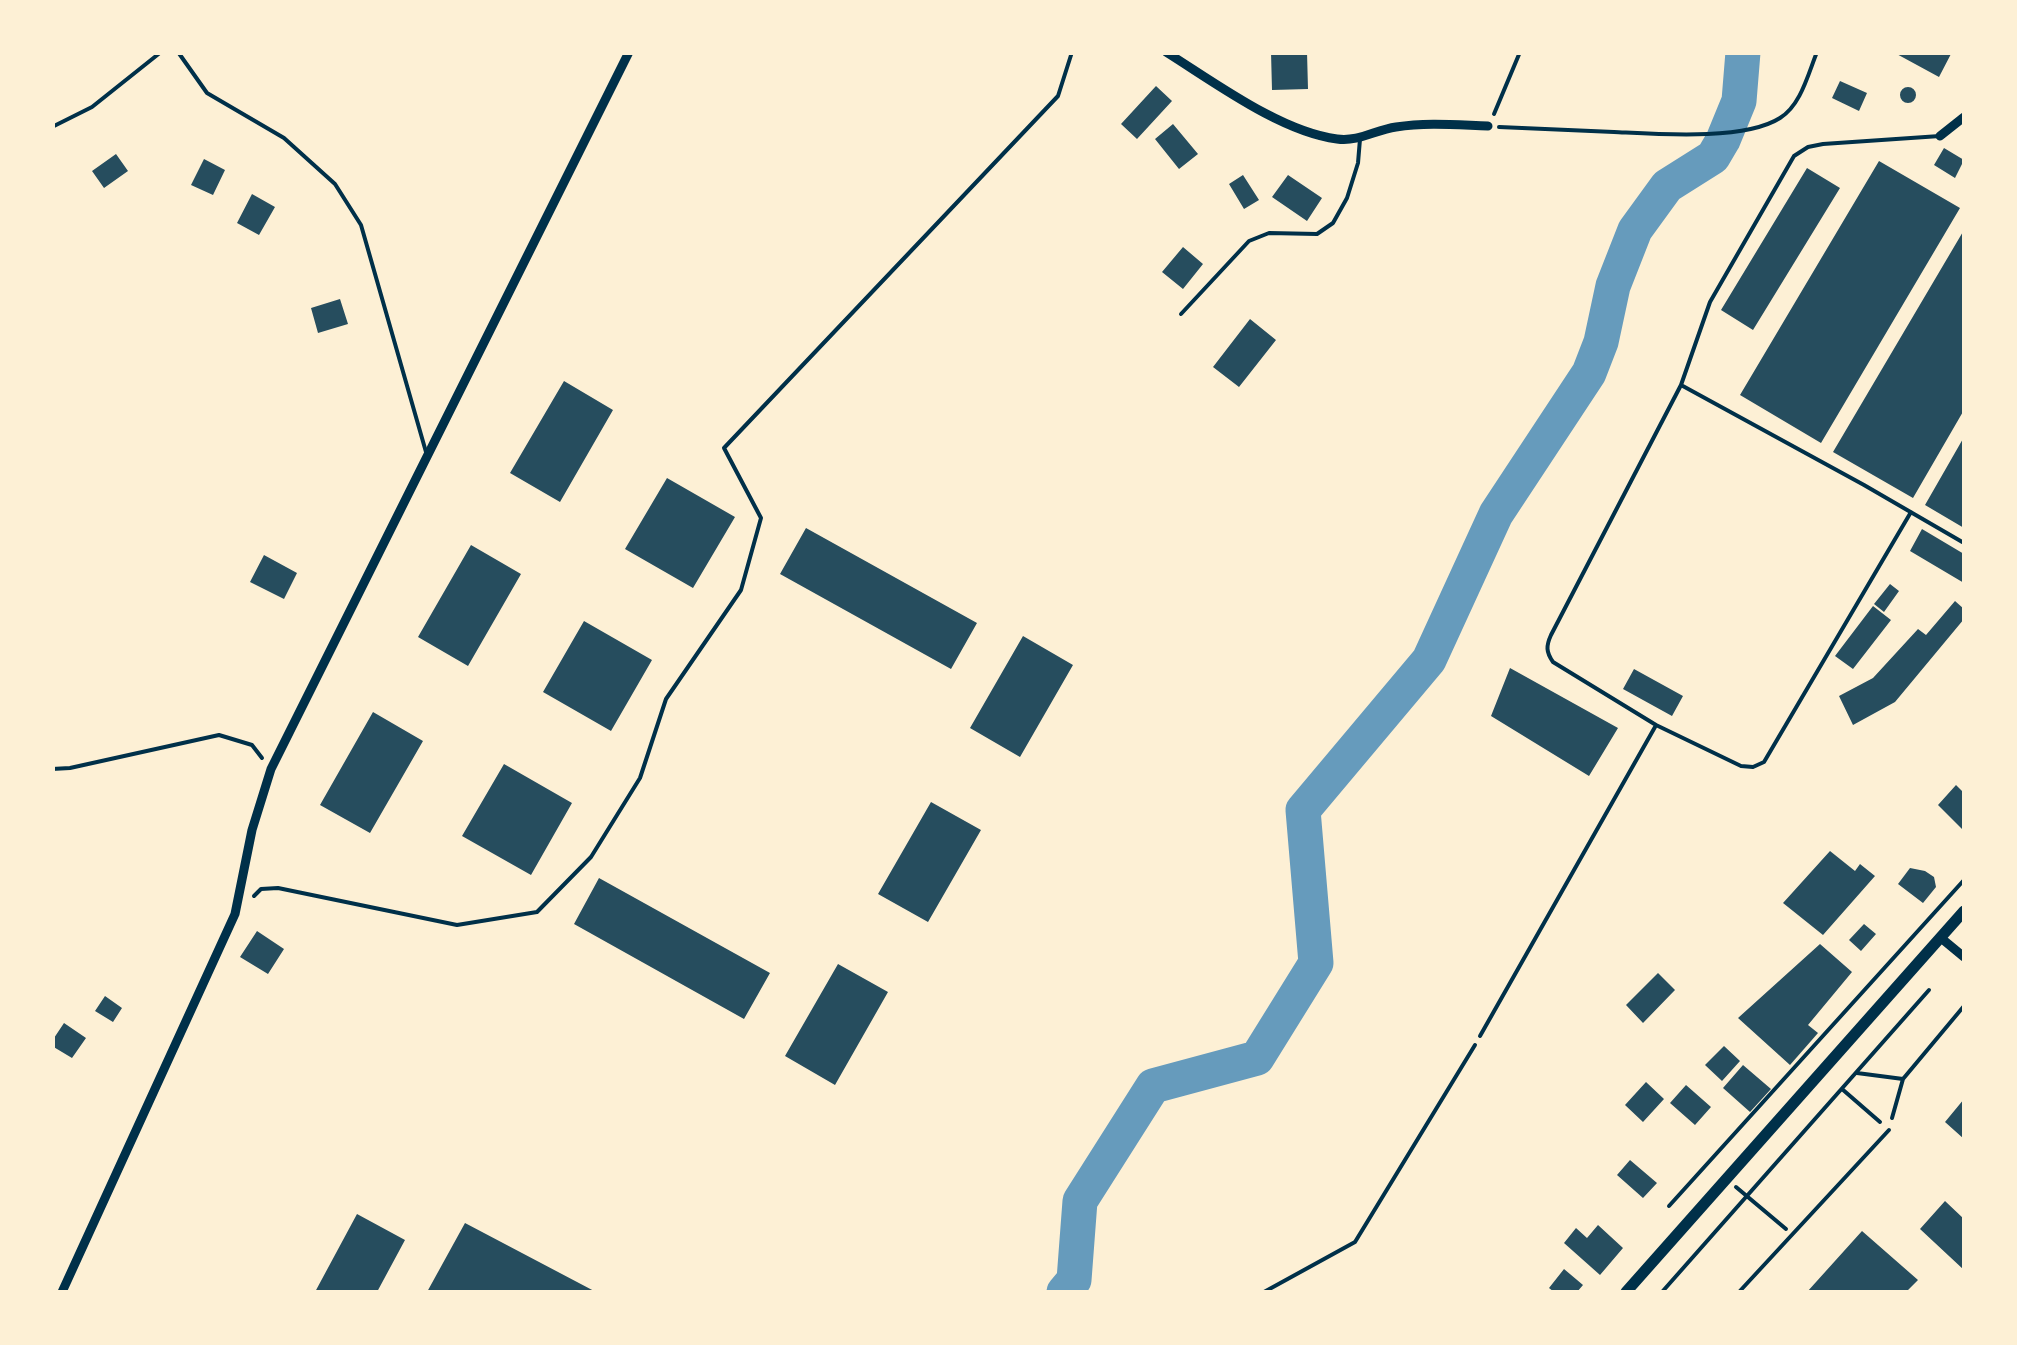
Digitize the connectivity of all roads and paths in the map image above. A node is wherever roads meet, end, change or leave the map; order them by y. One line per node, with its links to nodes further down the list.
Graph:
1 (161, 52): 10 (path)
2 (178, 52): 15 (lane)
3 (629, 52): 15 (street)
4 (1072, 52): 23 (path)
5 (1166, 52): 12 (street)
6 (1520, 52): 9 (path)
7 (1817, 52): 9 (path)
8 (1964, 117): 11 (street)
9 (1488, 126): 12 (street)
10 (52, 128)
11 (1940, 136): 14 (lane)
12 (1360, 139): 13 (lane)
13 (1181, 314)
14 (1680, 385): 16 (lane); 18 (lane)
15 (427, 457): 20 (street)
16 (1910, 512): 17 (lane); 18 (lane)
17 (1964, 543)
18 (1656, 726): 28 (lane)
19 (52, 769): 20 (path)
20 (271, 769): 23 (street)
21 (1964, 880): 35 (path)
22 (1964, 911): 24 (main road)
23 (235, 914): 37 (street)
24 (1941, 938): 25 (street); 39 (main road)
25 (1964, 957)
26 (1929, 990): 29 (path)
27 (1964, 1006): 30 (path)
28 (1480, 1036): 38 (path)
29 (1857, 1073): 30 (path); 31 (path)
30 (1903, 1078): 32 (path)
31 (1842, 1089): 33 (path); 34 (path)
32 (1896, 1105)
33 (1889, 1130): 36 (lane)
34 (1747, 1197): 36 (path); 40 (path)
35 (1669, 1206)
36 (1792, 1234): 41 (lane)
37 (62, 1292)
38 (1264, 1292)
39 (1626, 1292)
40 (1662, 1292)
41 (1739, 1292)

